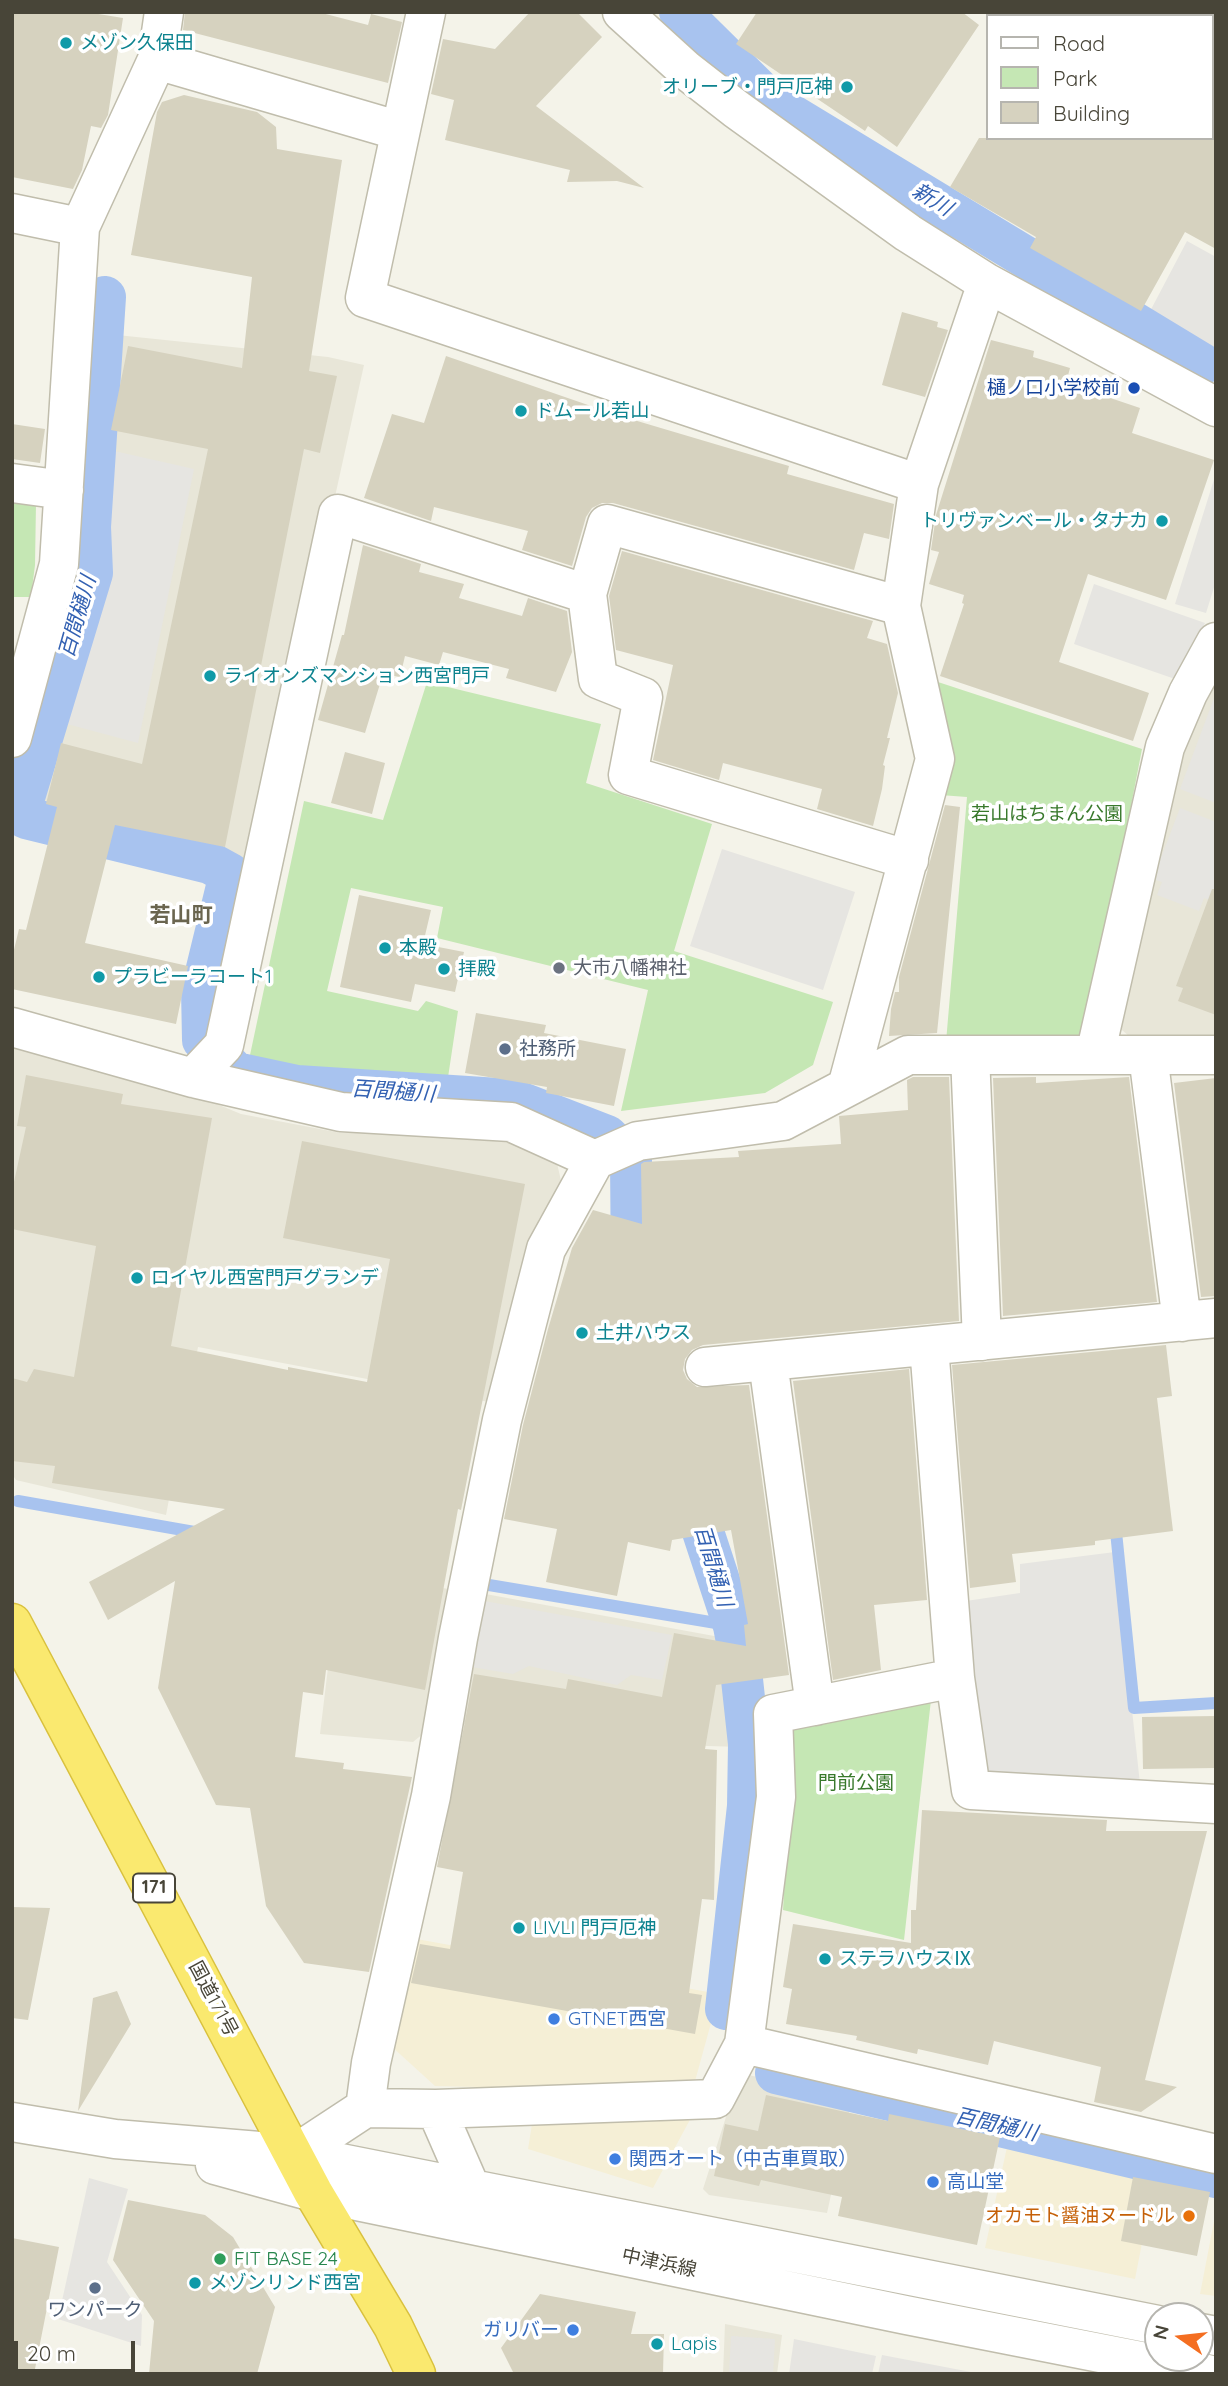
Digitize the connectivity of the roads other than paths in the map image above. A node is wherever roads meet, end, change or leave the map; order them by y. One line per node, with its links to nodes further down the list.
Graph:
1 (164, 12): 4 (street)
2 (426, 12): 5 (street)
3 (622, 12): 8 (street)
4 (158, 60): 5 (street); 7 (street)
5 (400, 131): 11 (street)
6 (12, 213): 7 (street)
7 (80, 227): 12 (street)
8 (987, 283): 9 (street); 11 (street)
9 (1216, 407)
10 (12, 483): 12 (street)
11 (919, 484): 14 (street)
12 (64, 490): 16 (street)
13 (587, 594): 14 (street); 17 (street); 23 (street)
14 (901, 606): 17 (street)
15 (1216, 642): 20 (street)
16 (12, 738)
17 (909, 860): 24 (street)
18 (12, 1027): 23 (street)
19 (970, 1055): 20 (street); 24 (street); 27 (street)
20 (1095, 1055): 21 (street)
21 (1148, 1055): 22 (street); 26 (street)
22 (1216, 1055)
23 (209, 1061): 25 (street)
24 (847, 1087): 25 (street)
25 (609, 1153): 36 (street)
26 (1199, 1320): 27 (street)
27 (982, 1341): 28 (street)
28 (929, 1346): 29 (street); 32 (street)
29 (768, 1362): 30 (street); 33 (street)
30 (705, 1367)
31 (12, 1623): 40 (highway, 国道171号 / 171)
32 (955, 1678): 33 (street); 34 (street)
33 (815, 1706): 35 (street)
34 (1216, 1804)
35 (744, 2043): 37 (street); 41 (street)
36 (365, 2108): 37 (street); 40 (street)
37 (436, 2109): 42 (street)
38 (12, 2122): 39 (street, 中津浜線)
39 (115, 2139): 40 (street, 中津浜線); 43 (street, 中津浜線)
40 (295, 2154): 42 (street, 中津浜線); 43 (highway, 国道171号 / 171)
41 (1216, 2154)
42 (471, 2189): 44 (street, 中津浜線)
43 (313, 2192): 45 (highway, 国道171号 / 171); 46 (street, 中津浜線)
44 (1144, 2322)
45 (416, 2374)
46 (1207, 2374)

